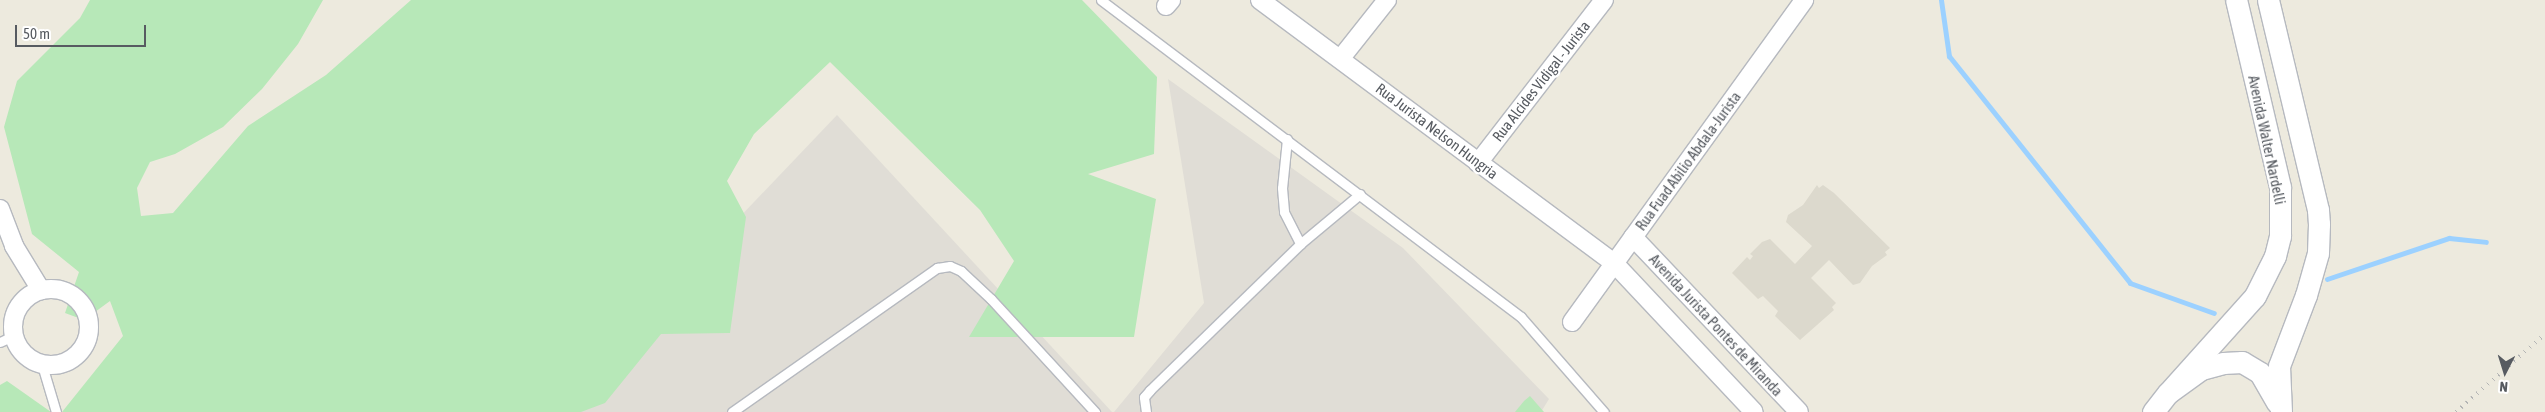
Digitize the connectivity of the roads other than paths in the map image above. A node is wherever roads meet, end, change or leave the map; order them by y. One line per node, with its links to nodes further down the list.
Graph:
1 (1101, 0): 9 (lane)
2 (1260, 0): 8 (street, Rua Jurista Nelson Hungria)
3 (1387, 0): 8 (street)
4 (1604, 0): 10 (street, Rua Alcides Vidigal - Jurista)
5 (1804, 0): 13 (street, Rua Fuad Abilio Abdala-Jurista)
6 (2236, 0): 20 (street, Avenida Walter Nardelli)
7 (2268, 0): 29 (street)
8 (1341, 58): 10 (street, Rua Jurista Nelson Hungria)
9 (1287, 139): 11 (lane); 14 (lane)
10 (1478, 163): 15 (street, Rua Jurista Nelson Hungria)
11 (1360, 194): 14 (lane); 25 (lane)
12 (0, 209): 16 (street)
13 (1633, 237): 15 (street, Rua Fuad Abilio Abdala-Jurista); 27 (street, Avenida Jurista Pontes de Miranda)
14 (1300, 244): 24 (lane)
15 (1614, 263): 17 (street, Rua Fuad Abilio Abdala-Jurista); 26 (street)
16 (41, 290): 18 (street); 19 (street)
17 (1572, 322)
18 (7, 339): 19 (street)
19 (42, 365): 21 (lane)
20 (2168, 393): 28 (street); 29 (street)
21 (56, 412)
22 (732, 412): 23 (lane)
23 (1094, 412)
24 (1146, 412)
25 (1604, 412)
26 (1754, 412)
27 (1799, 412)
28 (2153, 412)
29 (2281, 412)

